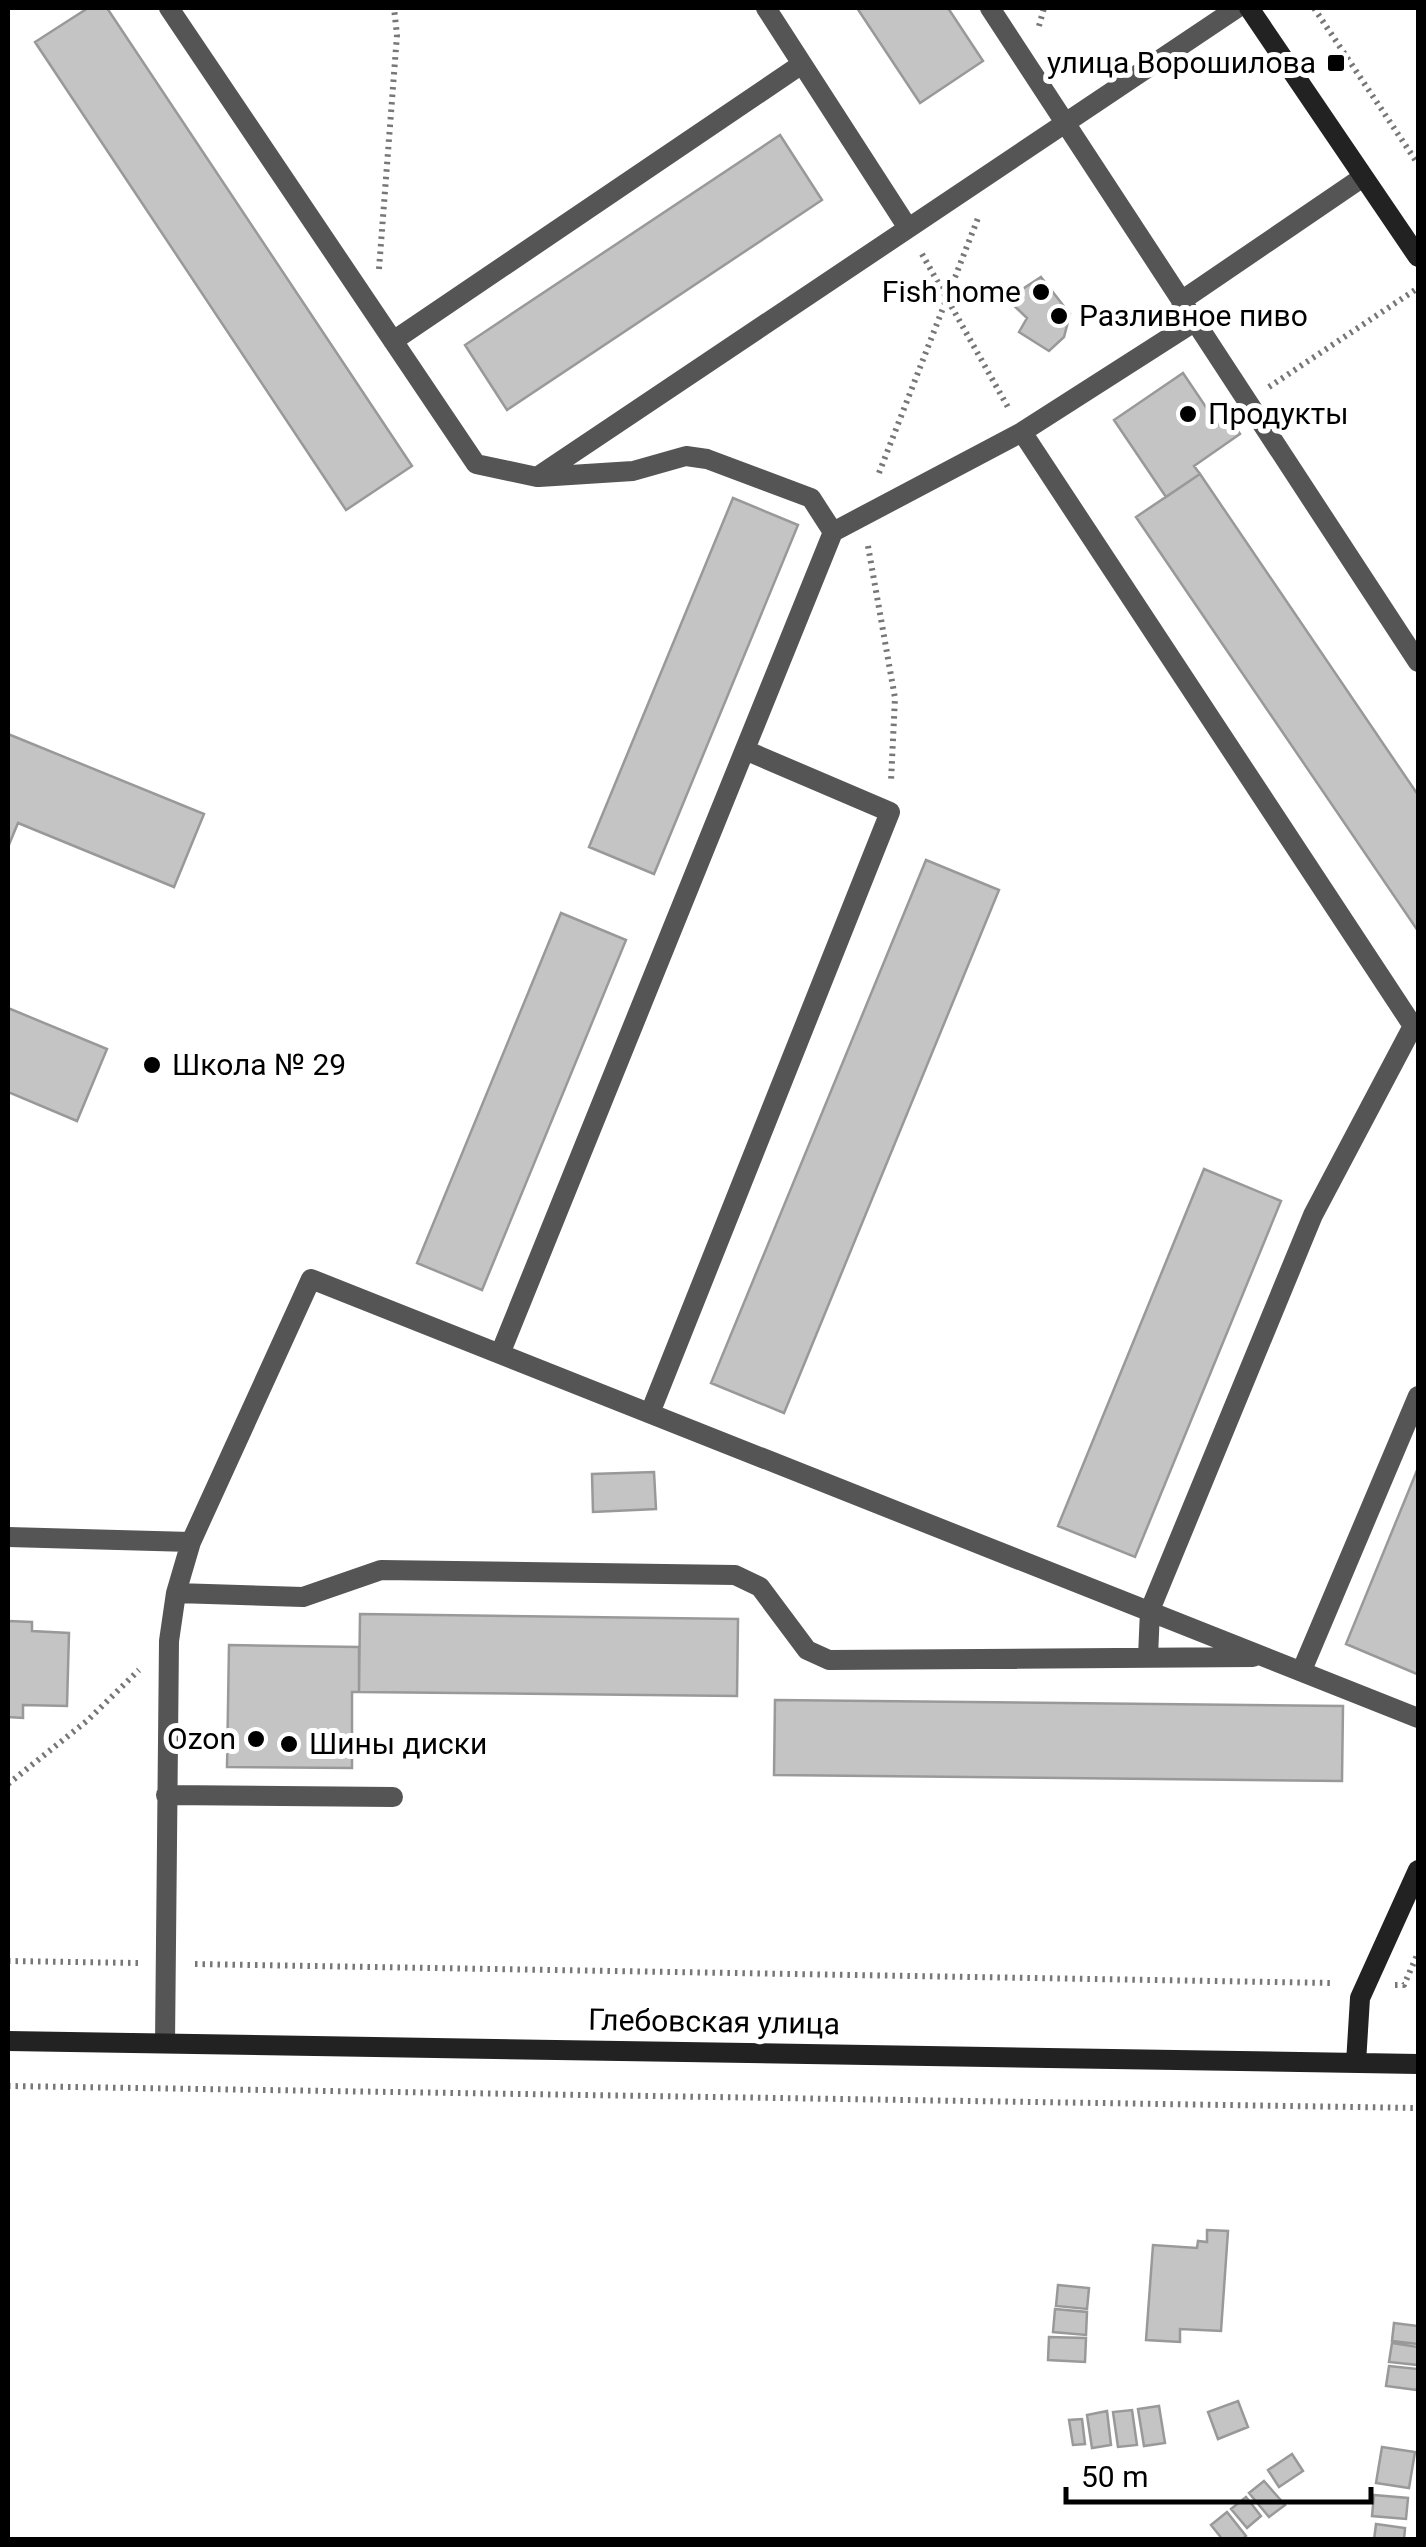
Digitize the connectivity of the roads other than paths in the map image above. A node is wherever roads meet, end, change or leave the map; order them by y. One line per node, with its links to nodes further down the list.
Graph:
1 (169, 8): 13 (lane)
2 (766, 8): 6 (lane)
3 (990, 8): 7 (lane)
4 (1237, 8): 7 (lane)
5 (1249, 8): 8 (main road)
6 (802, 64): 9 (lane); 13 (lane)
7 (1065, 123): 9 (lane); 11 (lane)
8 (1364, 177): 10 (main road); 11 (lane)
9 (908, 228): 15 (lane)
10 (1418, 256)
11 (1181, 301): 12 (lane)
12 (1194, 322): 14 (lane); 17 (lane)
13 (394, 341): 15 (lane)
14 (1022, 432): 16 (lane); 19 (lane)
15 (537, 477): 16 (lane)
16 (833, 532): 18 (lane)
17 (1418, 662)
18 (744, 750): 20 (lane); 22 (lane)
19 (1416, 1030): 26 (lane)
20 (500, 1354): 22 (lane); 24 (lane)
21 (1418, 1396): 29 (lane)
22 (650, 1413): 26 (lane)
23 (8, 1537): 24 (lane)
24 (191, 1542): 25 (lane)
25 (176, 1593): 28 (lane); 31 (lane)
26 (1150, 1610): 27 (lane); 28 (lane)
27 (1266, 1656): 28 (lane); 29 (lane)
28 (1148, 1657)
29 (1302, 1670): 30 (lane)
30 (1418, 1718)
31 (166, 1795): 32 (lane); 35 (lane)
32 (393, 1797)
33 (1418, 1870): 36 (main road)
34 (8, 2041): 35 (main road, Глебовская улица)
35 (165, 2043): 36 (main road, Глебовская улица)
36 (1356, 2063): 37 (main road, Глебовская улица)
37 (1418, 2064)

